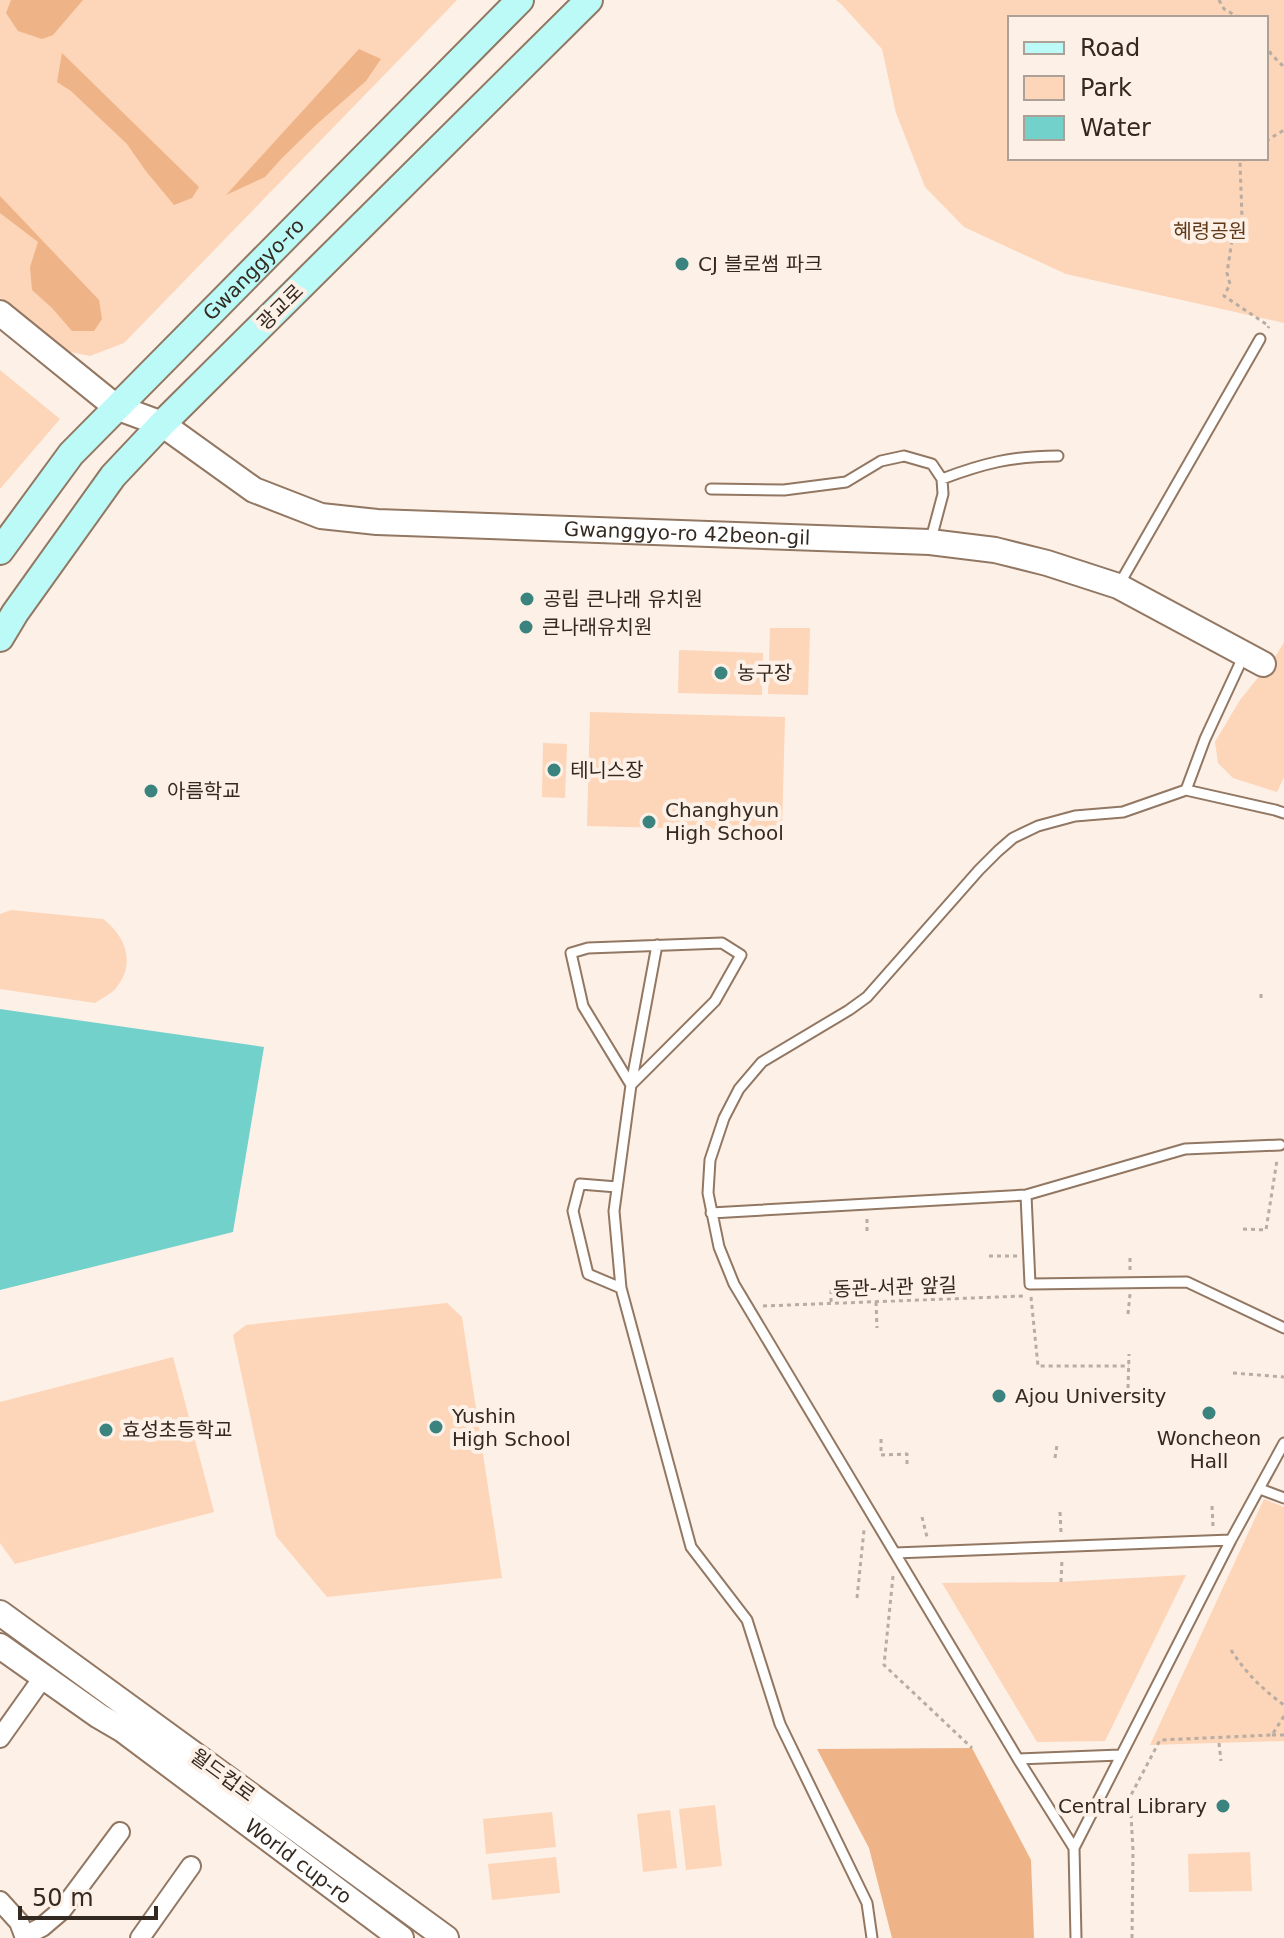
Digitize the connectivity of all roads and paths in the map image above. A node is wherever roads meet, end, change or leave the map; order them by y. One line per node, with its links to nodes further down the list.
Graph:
1 (520, 0): 10 (main road, Gwanggyo-ro)
2 (589, 0): 11 (main road, 광교로)
3 (1219, 0): 4 (path)
4 (1236, 16)
5 (1268, 48): 6 (path)
6 (1284, 67)
7 (1243, 160): 9 (path)
8 (0, 313): 10 (street, Gwanggyo-ro 42beon-gil)
9 (1260, 339): 17 (lane)
10 (116, 407): 11 (street, Gwanggyo-ro 42beon-gil); 16 (main road, Gwanggyo-ro)
11 (162, 424): 15 (street, Gwanggyo-ro 42beon-gil); 18 (main road, 광교로)
12 (1058, 456): 13 (lane)
13 (942, 479): 14 (lane); 15 (lane)
14 (711, 489)
15 (930, 542): 17 (street, Gwanggyo-ro 42beon-gil)
16 (0, 551)
17 (1118, 586): 19 (street, Gwanggyo-ro 42beon-gil)
18 (0, 638)
19 (1253, 660): 20 (lane)
20 (1186, 790): 22 (lane); 29 (lane)
21 (1284, 803): 22 (lane)
22 (1279, 812)
23 (657, 945): 24 (lane); 24 (lane); 24 (lane)
24 (631, 1085): 26 (lane)
25 (1280, 1145): 27 (lane); 30 (path)
26 (617, 1187): 34 (lane); 34 (lane)
27 (1026, 1195): 28 (lane); 33 (lane)
28 (866, 1204): 29 (lane); 31 (path)
29 (711, 1213): 38 (lane)
30 (1243, 1229)
31 (867, 1235)
32 (989, 1256): 33 (path)
33 (1029, 1256): 40 (lane)
34 (621, 1288): 86 (lane)
35 (831, 1290): 37 (path)
36 (876, 1302): 37 (path, 동관-서관 앞길); 39 (path); 42 (path, 동관-서관 앞길)
37 (831, 1304): 38 (path, 동관-서관 앞길)
38 (748, 1307): 53 (lane)
39 (877, 1328)
40 (1284, 1328)
41 (1129, 1354): 42 (path)
42 (1129, 1366): 45 (path)
43 (1233, 1373): 44 (path)
44 (1284, 1377)
45 (1128, 1388)
46 (881, 1439): 50 (path)
47 (1284, 1443): 51 (lane)
48 (1057, 1445): 49 (path)
49 (1055, 1458)
50 (907, 1464)
51 (1260, 1489): 52 (lane); 57 (lane)
52 (1284, 1498)
53 (867, 1505): 61 (lane); 63 (path)
54 (1212, 1506): 58 (path)
55 (1060, 1512): 59 (path)
56 (922, 1517): 60 (path)
57 (1231, 1540): 58 (lane); 75 (lane)
58 (1214, 1541): 59 (lane)
59 (1062, 1546): 60 (lane); 62 (path)
60 (930, 1551): 61 (lane)
61 (895, 1553): 74 (path); 76 (lane)
62 (1061, 1582)
63 (857, 1598)
64 (0, 1613): 85 (street, 월드컵로)
65 (0, 1646): 67 (street, World cup-ro)
66 (1231, 1650): 68 (path)
67 (44, 1676): 72 (street); 84 (street, World cup-ro)
68 (1284, 1705)
69 (1284, 1716): 70 (path)
70 (1272, 1735): 71 (path); 88 (path)
71 (1284, 1735)
72 (0, 1738)
73 (1219, 1743): 77 (path)
74 (972, 1748)
75 (1120, 1755): 76 (lane); 79 (lane)
76 (1018, 1759): 79 (lane)
77 (1221, 1761)
78 (120, 1832): 82 (street)
79 (1074, 1848): 87 (lane)
80 (191, 1866): 83 (street)
81 (0, 1901): 82 (street)
82 (26, 1937)
83 (140, 1938)
84 (401, 1938)
85 (446, 1938)
86 (872, 1938)
87 (1076, 1938)
88 (1132, 1938)

